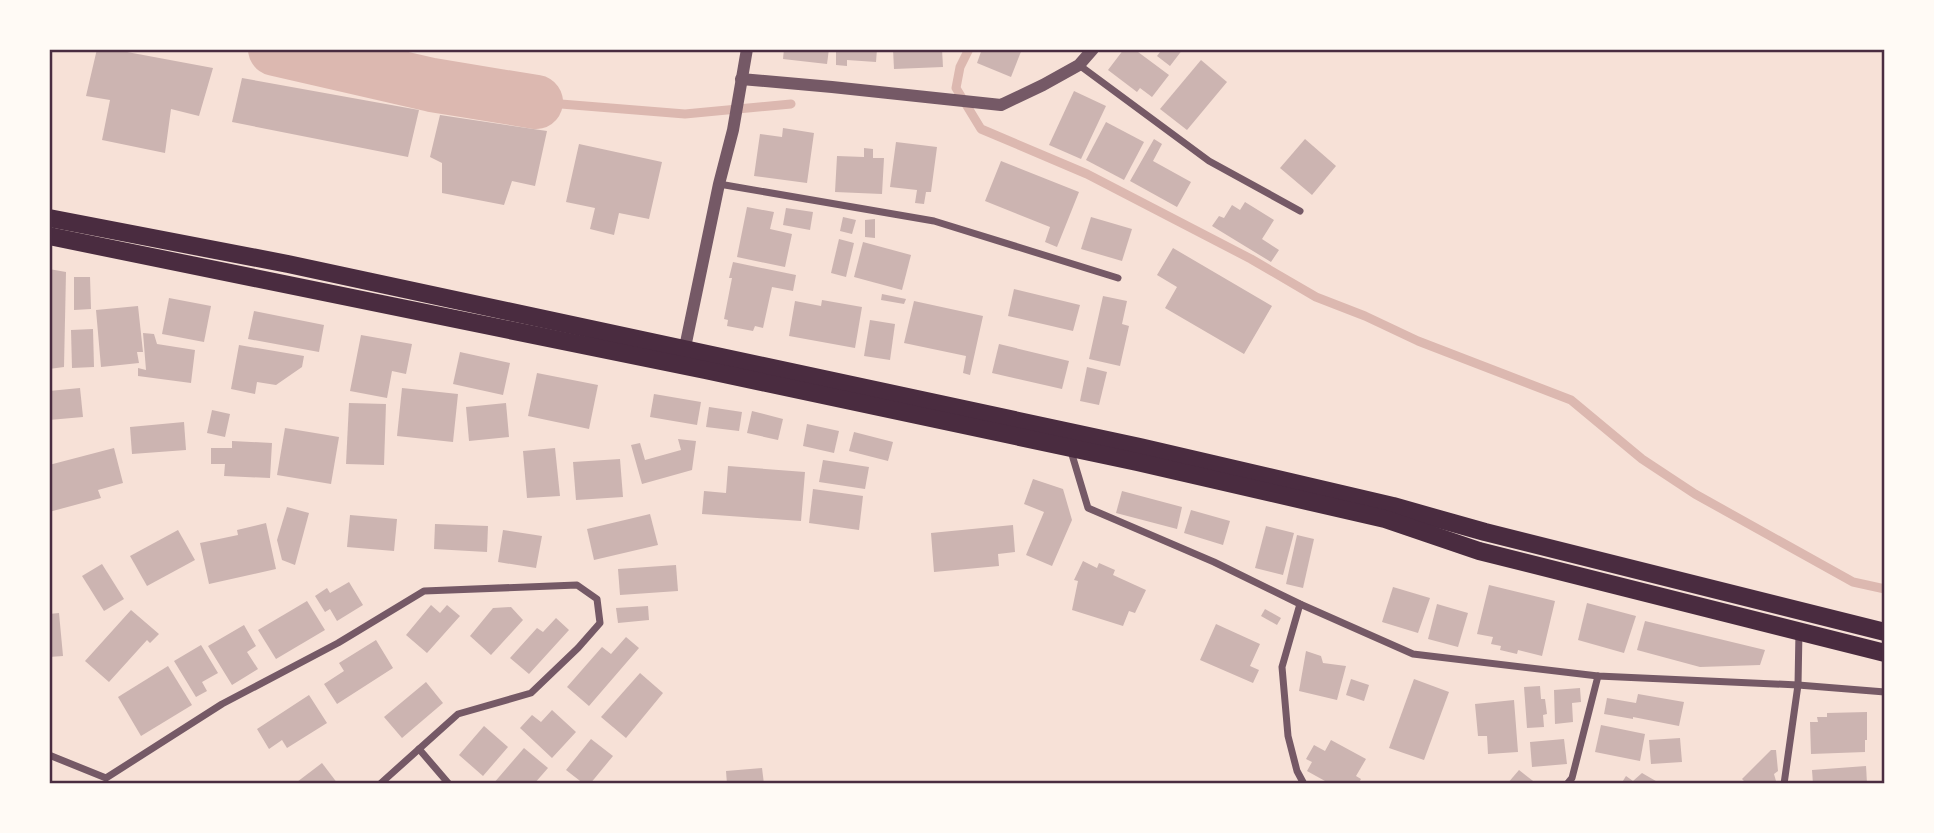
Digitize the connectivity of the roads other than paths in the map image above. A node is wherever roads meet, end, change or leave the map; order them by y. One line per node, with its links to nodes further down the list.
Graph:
1 (747, 49): 4 (street)
2 (1093, 49): 3 (street)
3 (1079, 65): 4 (street); 6 (street)
4 (740, 86): 5 (street)
5 (719, 184): 9 (street); 10 (street)
6 (1300, 211)
7 (49, 218): 10 (main road)
8 (49, 236): 10 (main road)
9 (1118, 278)
10 (683, 357): 11 (main road); 14 (main road)
11 (1070, 447): 12 (street); 13 (main road)
12 (1300, 604): 16 (street); 23 (street)
13 (1799, 631): 15 (main road); 17 (street)
14 (1885, 632)
15 (1885, 653)
16 (1598, 676): 17 (street); 24 (street)
17 (1798, 685): 18 (street); 25 (street)
18 (1885, 692)
19 (419, 749): 20 (street); 21 (street); 22 (street)
20 (49, 755)
21 (380, 784)
22 (449, 784)
23 (1304, 784)
24 (1567, 784)
25 (1784, 784)

